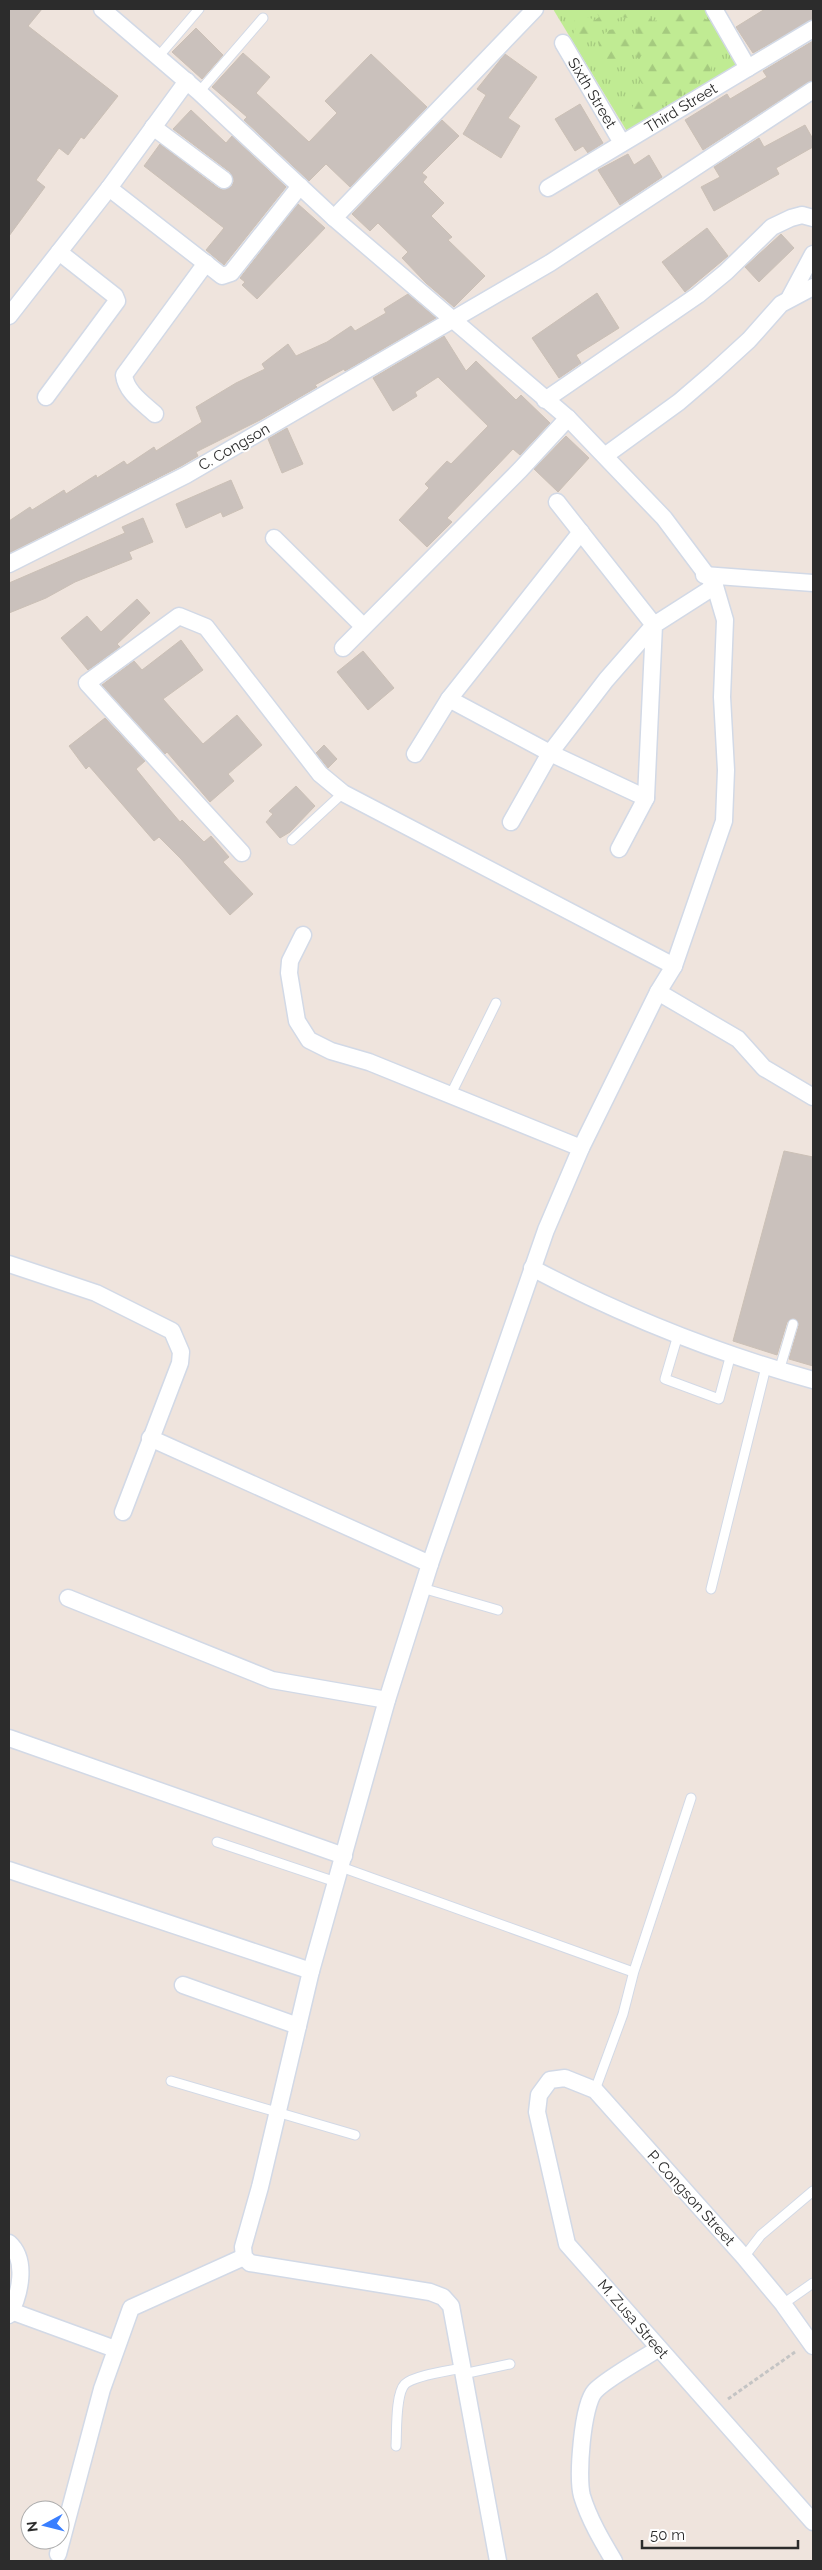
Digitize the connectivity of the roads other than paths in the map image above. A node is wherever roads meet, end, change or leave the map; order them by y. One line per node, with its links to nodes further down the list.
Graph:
1 (102, 9): 8 (street)
2 (199, 9): 8 (lane)
3 (535, 9): 18 (street)
4 (714, 9): 9 (street)
5 (263, 18): 10 (lane)
6 (813, 28): 9 (street, Third Street)
7 (563, 43): 13 (street, Sixth Street)
8 (158, 57): 10 (street)
9 (748, 68): 13 (street, Third Street)
10 (193, 87): 12 (street); 15 (street)
11 (813, 90): 26 (street, C. Congson)
12 (153, 127): 14 (street); 16 (street)
13 (622, 143): 17 (street, Third Street)
14 (224, 180)
15 (300, 186): 18 (street); 22 (street)
16 (109, 188): 20 (street); 22 (street)
17 (548, 188)
18 (334, 218): 26 (street)
19 (813, 218): 28 (street)
20 (58, 252): 25 (street); 27 (street)
21 (813, 254): 24 (street)
22 (206, 263): 29 (street)
23 (813, 287): 24 (street)
24 (790, 297): 31 (street)
25 (9, 316)
26 (452, 318): 28 (street); 35 (street, C. Congson)
27 (46, 397)
28 (545, 400): 30 (street)
29 (156, 414)
30 (568, 418): 31 (street); 39 (street)
31 (606, 455): 36 (street)
32 (557, 502): 33 (street)
33 (581, 532): 38 (street); 41 (street)
34 (274, 538): 39 (street)
35 (9, 564)
36 (710, 581): 37 (street); 38 (street); 51 (street)
37 (813, 583)
38 (654, 624): 42 (street); 45 (street)
39 (363, 626): 40 (street)
40 (343, 648)
41 (449, 699): 42 (street); 43 (street)
42 (550, 753): 45 (street); 46 (street)
43 (415, 754)
44 (343, 793): 47 (lane); 49 (street); 51 (street)
45 (646, 798): 48 (street)
46 (512, 822)
47 (292, 840)
48 (619, 849)
49 (242, 853)
50 (303, 935): 54 (street)
51 (674, 966): 52 (street)
52 (658, 992): 55 (street); 56 (street)
53 (496, 1003): 54 (lane)
54 (450, 1096): 56 (street)
55 (813, 1097)
56 (581, 1148): 58 (street)
57 (9, 1264): 64 (street)
58 (532, 1268): 60 (street); 66 (street)
59 (793, 1324): 62 (lane)
60 (678, 1335): 61 (street); 61 (lane)
61 (731, 1354): 62 (street)
62 (773, 1369): 63 (street); 68 (lane)
63 (813, 1380)
64 (150, 1438): 65 (street); 66 (street)
65 (123, 1512)
66 (430, 1564): 67 (street)
67 (422, 1588): 70 (lane); 71 (street)
68 (711, 1588)
69 (68, 1598): 71 (street)
70 (498, 1610)
71 (387, 1700): 75 (street)
72 (9, 1738): 75 (street)
73 (691, 1798): 78 (lane)
74 (218, 1842): 75 (lane)
75 (340, 1869): 77 (street); 78 (lane)
76 (9, 1870): 77 (street)
77 (311, 1971): 80 (street)
78 (633, 1972): 83 (lane)
79 (184, 1985): 80 (street)
80 (298, 2026): 84 (street)
81 (550, 2080): 83 (street, P. Congson Street); 95 (street, M. Zusa Street)
82 (171, 2081): 84 (lane)
83 (595, 2090): 88 (street, P. Congson Street)
84 (278, 2111): 85 (lane); 89 (street)
85 (355, 2135)
86 (813, 2191): 88 (lane)
87 (9, 2243): 92 (street)
88 (744, 2257): 91 (street, P. Congson Street)
89 (244, 2258): 94 (street); 97 (street)
90 (813, 2283): 91 (lane)
91 (783, 2304): 93 (street, P. Congson Street)
92 (10, 2313): 94 (street)
93 (811, 2344)
94 (115, 2349): 100 (street)
95 (658, 2349): 99 (street, M. Zusa Street); 102 (street)
96 (510, 2364): 97 (lane)
97 (463, 2371): 98 (lane); 101 (street)
98 (396, 2446)
99 (813, 2522)
100 (58, 2554)
101 (498, 2561)
102 (614, 2561)

